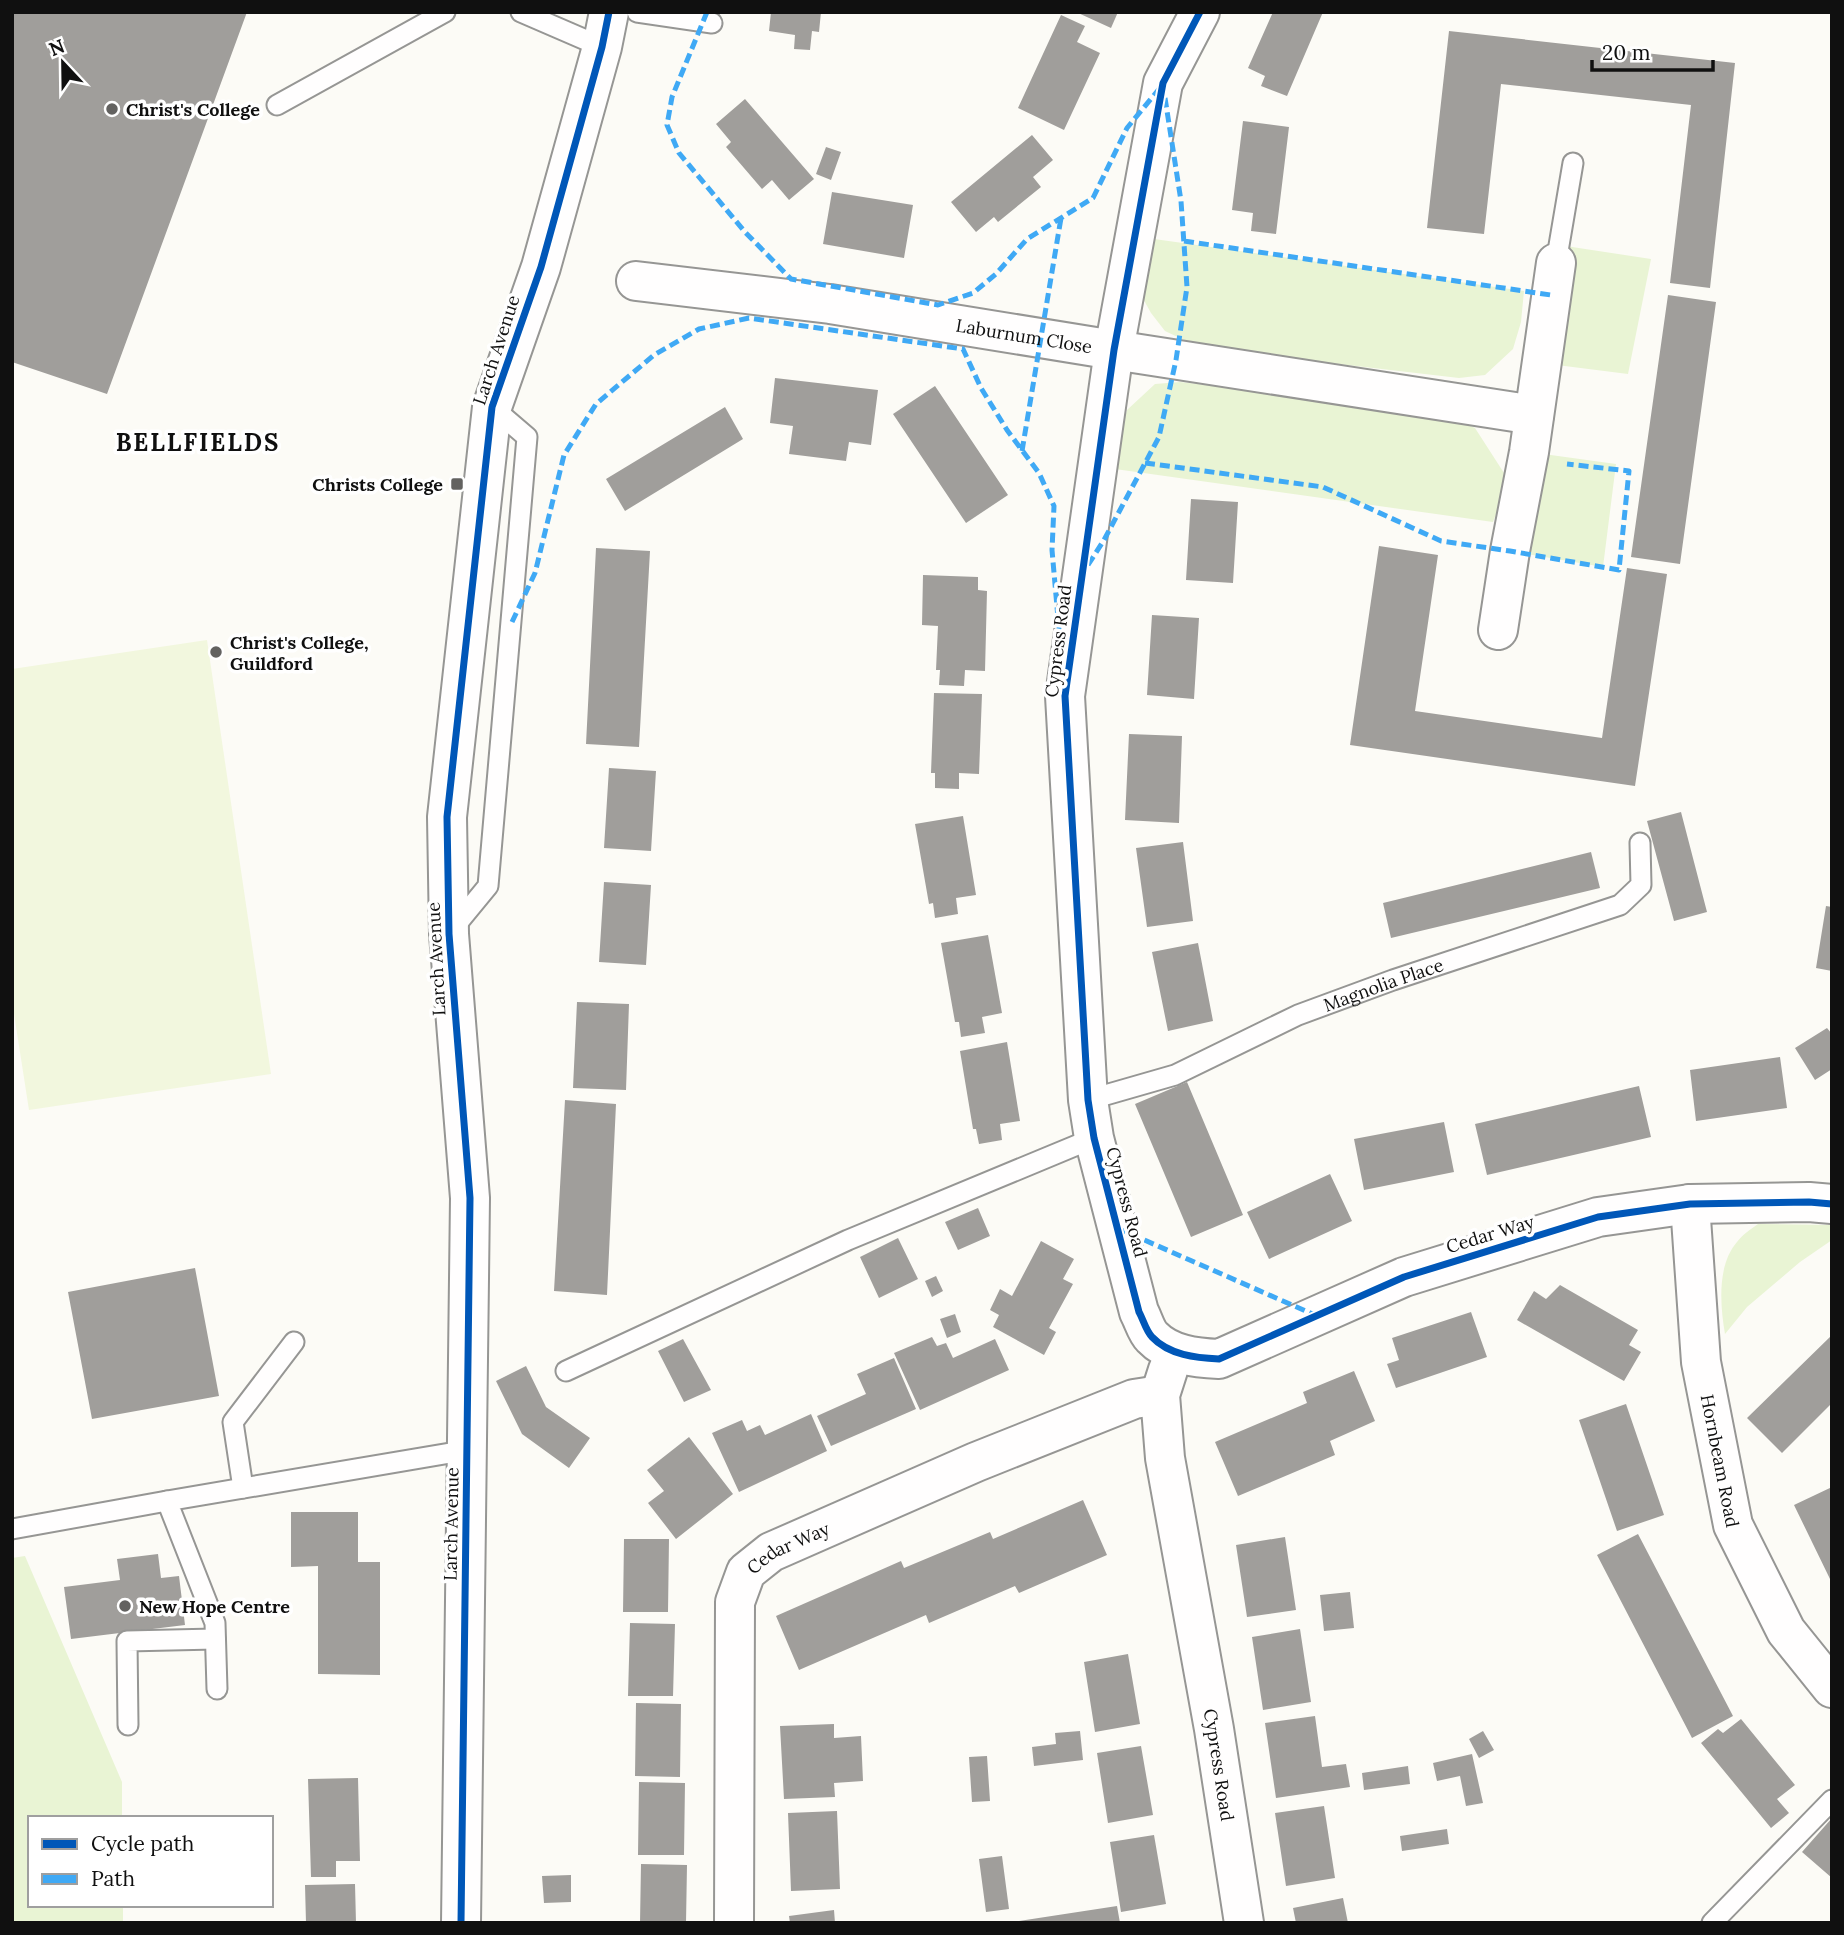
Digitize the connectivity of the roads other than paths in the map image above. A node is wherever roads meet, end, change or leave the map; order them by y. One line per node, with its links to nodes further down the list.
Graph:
1 (445, 12): 7 (lane)
2 (521, 12): 6 (lane)
3 (637, 12): 5 (lane)
4 (1200, 12): 11 (street, Cypress Road)
5 (712, 23)
6 (606, 30): 23 (street, Larch Avenue)
7 (277, 105)
8 (1573, 163): 9 (lane)
9 (1556, 263): 12 (street)
10 (636, 281): 11 (street, Laburnum Close)
11 (1114, 350): 12 (street, Laburnum Close); 15 (street, Cypress Road)
12 (1534, 415): 13 (street)
13 (1498, 630)
14 (1640, 843): 15 (lane, Magnolia Place)
15 (1088, 1100): 16 (street, Cypress Road)
16 (1094, 1138): 20 (street, Cypress Road); 21 (lane)
17 (1832, 1204): 18 (street, Cedar Way)
18 (1689, 1205): 20 (street, Cedar Way); 28 (street, Hornbeam Road)
19 (294, 1342): 24 (lane)
20 (1173, 1351): 22 (street, Cypress Road)
21 (566, 1371)
22 (1160, 1395): 33 (street, Cedar Way); 34 (street, Cypress Road)
23 (468, 1450): 24 (lane); 32 (street, Larch Avenue)
24 (243, 1488): 25 (lane)
25 (167, 1501): 26 (lane); 27 (lane)
26 (12, 1529)
27 (215, 1639): 29 (lane); 30 (lane)
28 (1832, 1688)
29 (218, 1689)
30 (128, 1725)
31 (1832, 1800): 35 (lane)
32 (461, 1923)
33 (734, 1923)
34 (1244, 1923)
35 (1712, 1923)

